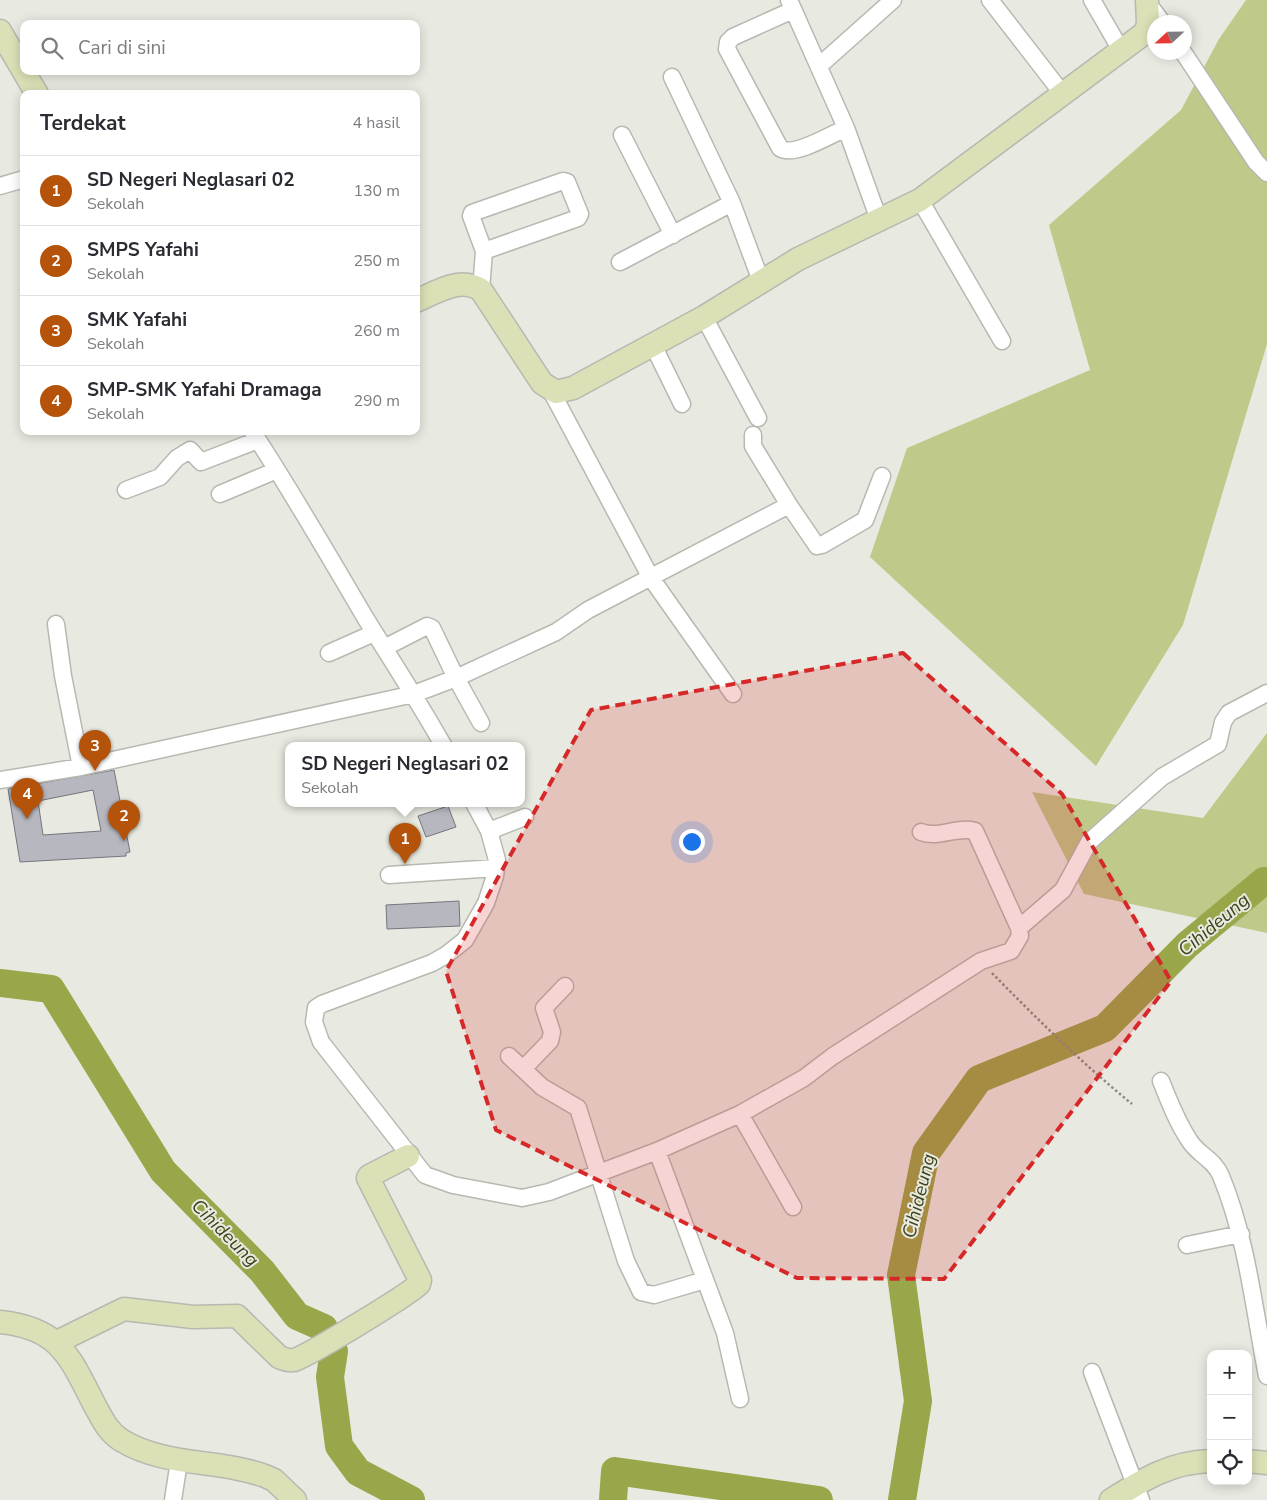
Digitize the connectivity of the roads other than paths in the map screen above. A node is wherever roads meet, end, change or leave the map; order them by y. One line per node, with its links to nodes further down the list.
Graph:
1 (893, 0): 11 (street)
2 (990, 0): 15 (street)
3 (1092, 0): 8 (street)
4 (1147, 1): 6 (street); 8 (street)
5 (791, 5): 11 (street); 16 (street)
6 (1157, 15)
7 (0, 31): 10 (street)
8 (1122, 52): 15 (street)
9 (1188, 60): 18 (street)
10 (20, 64)
11 (819, 66): 16 (street)
12 (26, 75): 14 (street)
13 (672, 77): 22 (street)
14 (35, 90)
15 (1062, 93): 21 (street)
16 (846, 128): 23 (street)
17 (622, 136): 24 (street)
18 (1267, 173)
19 (20, 180): 20 (street)
20 (0, 186)
21 (920, 200): 23 (street); 31 (street)
22 (732, 203): 24 (street); 27 (street)
23 (879, 220): 27 (street)
24 (673, 235): 26 (street)
25 (484, 251): 25 (street); 28 (street)
26 (620, 262)
27 (761, 281): 30 (street)
28 (481, 290): 29 (street); 33 (street)
29 (420, 299)
30 (704, 317): 32 (street); 35 (street)
31 (1002, 341)
32 (653, 345): 33 (street); 34 (street)
33 (550, 389): 43 (street)
34 (682, 404)
35 (758, 418)
36 (752, 435): 42 (street)
37 (255, 436): 38 (street); 40 (street)
38 (277, 470): 41 (street); 45 (street)
39 (882, 476): 42 (street)
40 (126, 490)
41 (220, 494)
42 (788, 505): 43 (street)
43 (651, 578): 48 (street); 51 (street)
44 (56, 624): 54 (street)
45 (374, 633): 46 (street); 47 (street)
46 (384, 648): 48 (street); 50 (street)
47 (328, 653)
48 (456, 678): 50 (street); 52 (street)
49 (1267, 693): 62 (street)
50 (414, 694): 53 (street); 54 (street)
51 (734, 694)
52 (481, 723)
53 (440, 742)
54 (81, 767): 55 (street)
55 (0, 780)
56 (476, 807): 58 (street)
57 (525, 817): 58 (street)
58 (489, 831): 60 (street)
59 (921, 832): 62 (street)
60 (496, 868): 61 (street); 69 (street)
61 (389, 875)
62 (1019, 928): 67 (street)
63 (565, 986): 65 (street)
64 (509, 1056): 65 (street)
65 (523, 1069): 70 (street)
66 (1161, 1081): 72 (street)
67 (740, 1114): 68 (street); 71 (street)
68 (657, 1151): 70 (street); 74 (street)
69 (408, 1156): 70 (street); 76 (street)
70 (597, 1173): 74 (street)
71 (793, 1207)
72 (1241, 1234): 73 (street); 78 (street)
73 (1187, 1245)
74 (705, 1280): 79 (street)
75 (0, 1322): 76 (street)
76 (56, 1342): 80 (street)
77 (1092, 1372): 84 (street)
78 (1267, 1376)
79 (740, 1399)
80 (179, 1460): 85 (street); 86 (street)
81 (1207, 1461): 84 (street)
82 (1252, 1462): 83 (street)
83 (1267, 1463)
84 (1138, 1493): 87 (street)
85 (173, 1500)
86 (295, 1500)
87 (1112, 1500)

